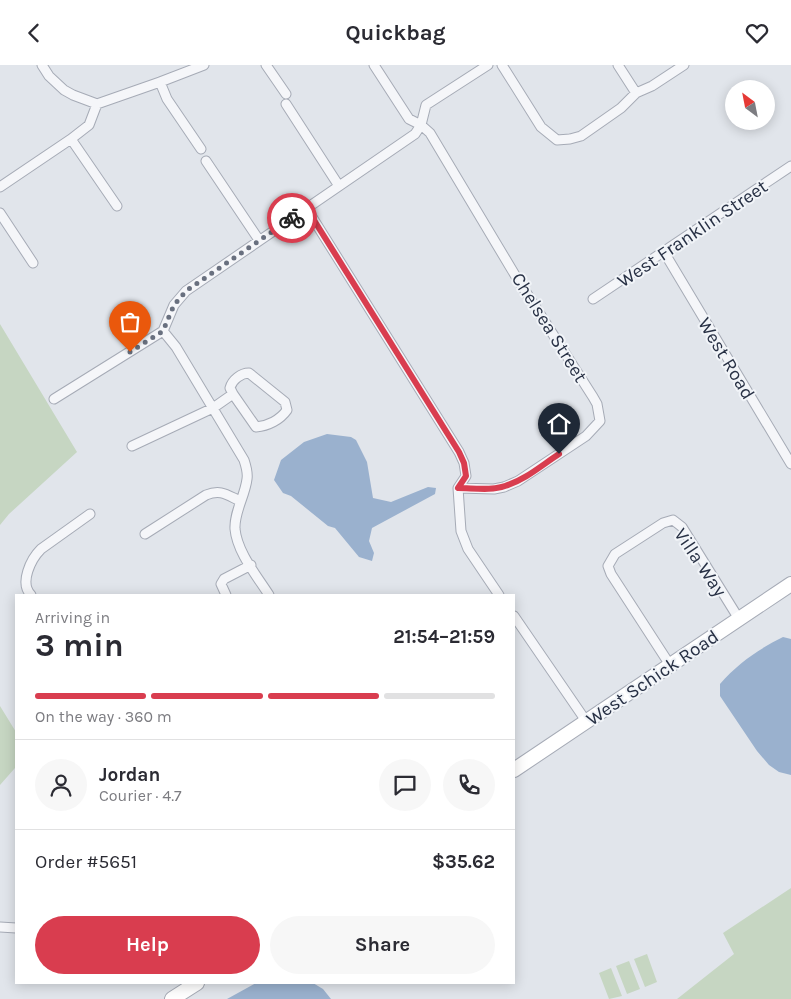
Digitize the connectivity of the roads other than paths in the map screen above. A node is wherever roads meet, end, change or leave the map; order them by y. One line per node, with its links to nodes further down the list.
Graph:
1 (42, 65): 12 (street)
2 (204, 65): 9 (street)
3 (266, 65): 11 (street)
4 (374, 65): 14 (street)
5 (488, 65): 14 (street)
6 (502, 65): 10 (street)
7 (618, 65): 10 (street)
8 (684, 65): 10 (street)
9 (160, 83): 12 (street); 16 (street)
10 (636, 93)
11 (286, 94)
12 (97, 104): 15 (street)
13 (286, 104): 19 (street)
14 (421, 125): 19 (street); 34 (street, Chelsea Street)
15 (71, 139): 20 (street); 21 (street)
16 (201, 149)
17 (206, 161): 24 (street)
18 (791, 166): 25 (street, West Franklin Street)
19 (339, 186): 22 (street)
20 (0, 187)
21 (117, 206)
22 (307, 209): 24 (street); 34 (street)
23 (0, 213): 26 (street)
24 (259, 240): 28 (street)
25 (664, 252): 27 (street, West Franklin Street); 33 (street, West Road)
26 (33, 263)
27 (592, 299)
28 (163, 331): 30 (street); 31 (street)
29 (233, 394): 29 (street); 31 (street)
30 (54, 399)
31 (214, 408): 32 (street); 35 (street)
32 (132, 446)
33 (791, 464)
34 (458, 488): 43 (street)
35 (240, 501): 37 (street); 38 (street)
36 (90, 514): 40 (street)
37 (145, 534)
38 (250, 565): 41 (street); 42 (street)
39 (791, 584): 45 (street, West Schick Road)
40 (30, 594)
41 (226, 594)
42 (268, 594)
43 (498, 594)
44 (515, 617): 47 (street)
45 (739, 619): 46 (street, West Schick Road); 46 (street, Villa Way)
46 (670, 665): 47 (street, West Schick Road)
47 (586, 721): 48 (street, West Schick Road)
48 (515, 769)
49 (0, 927): 50 (street)
50 (15, 928)
51 (195, 984): 52 (street)
52 (172, 999)

